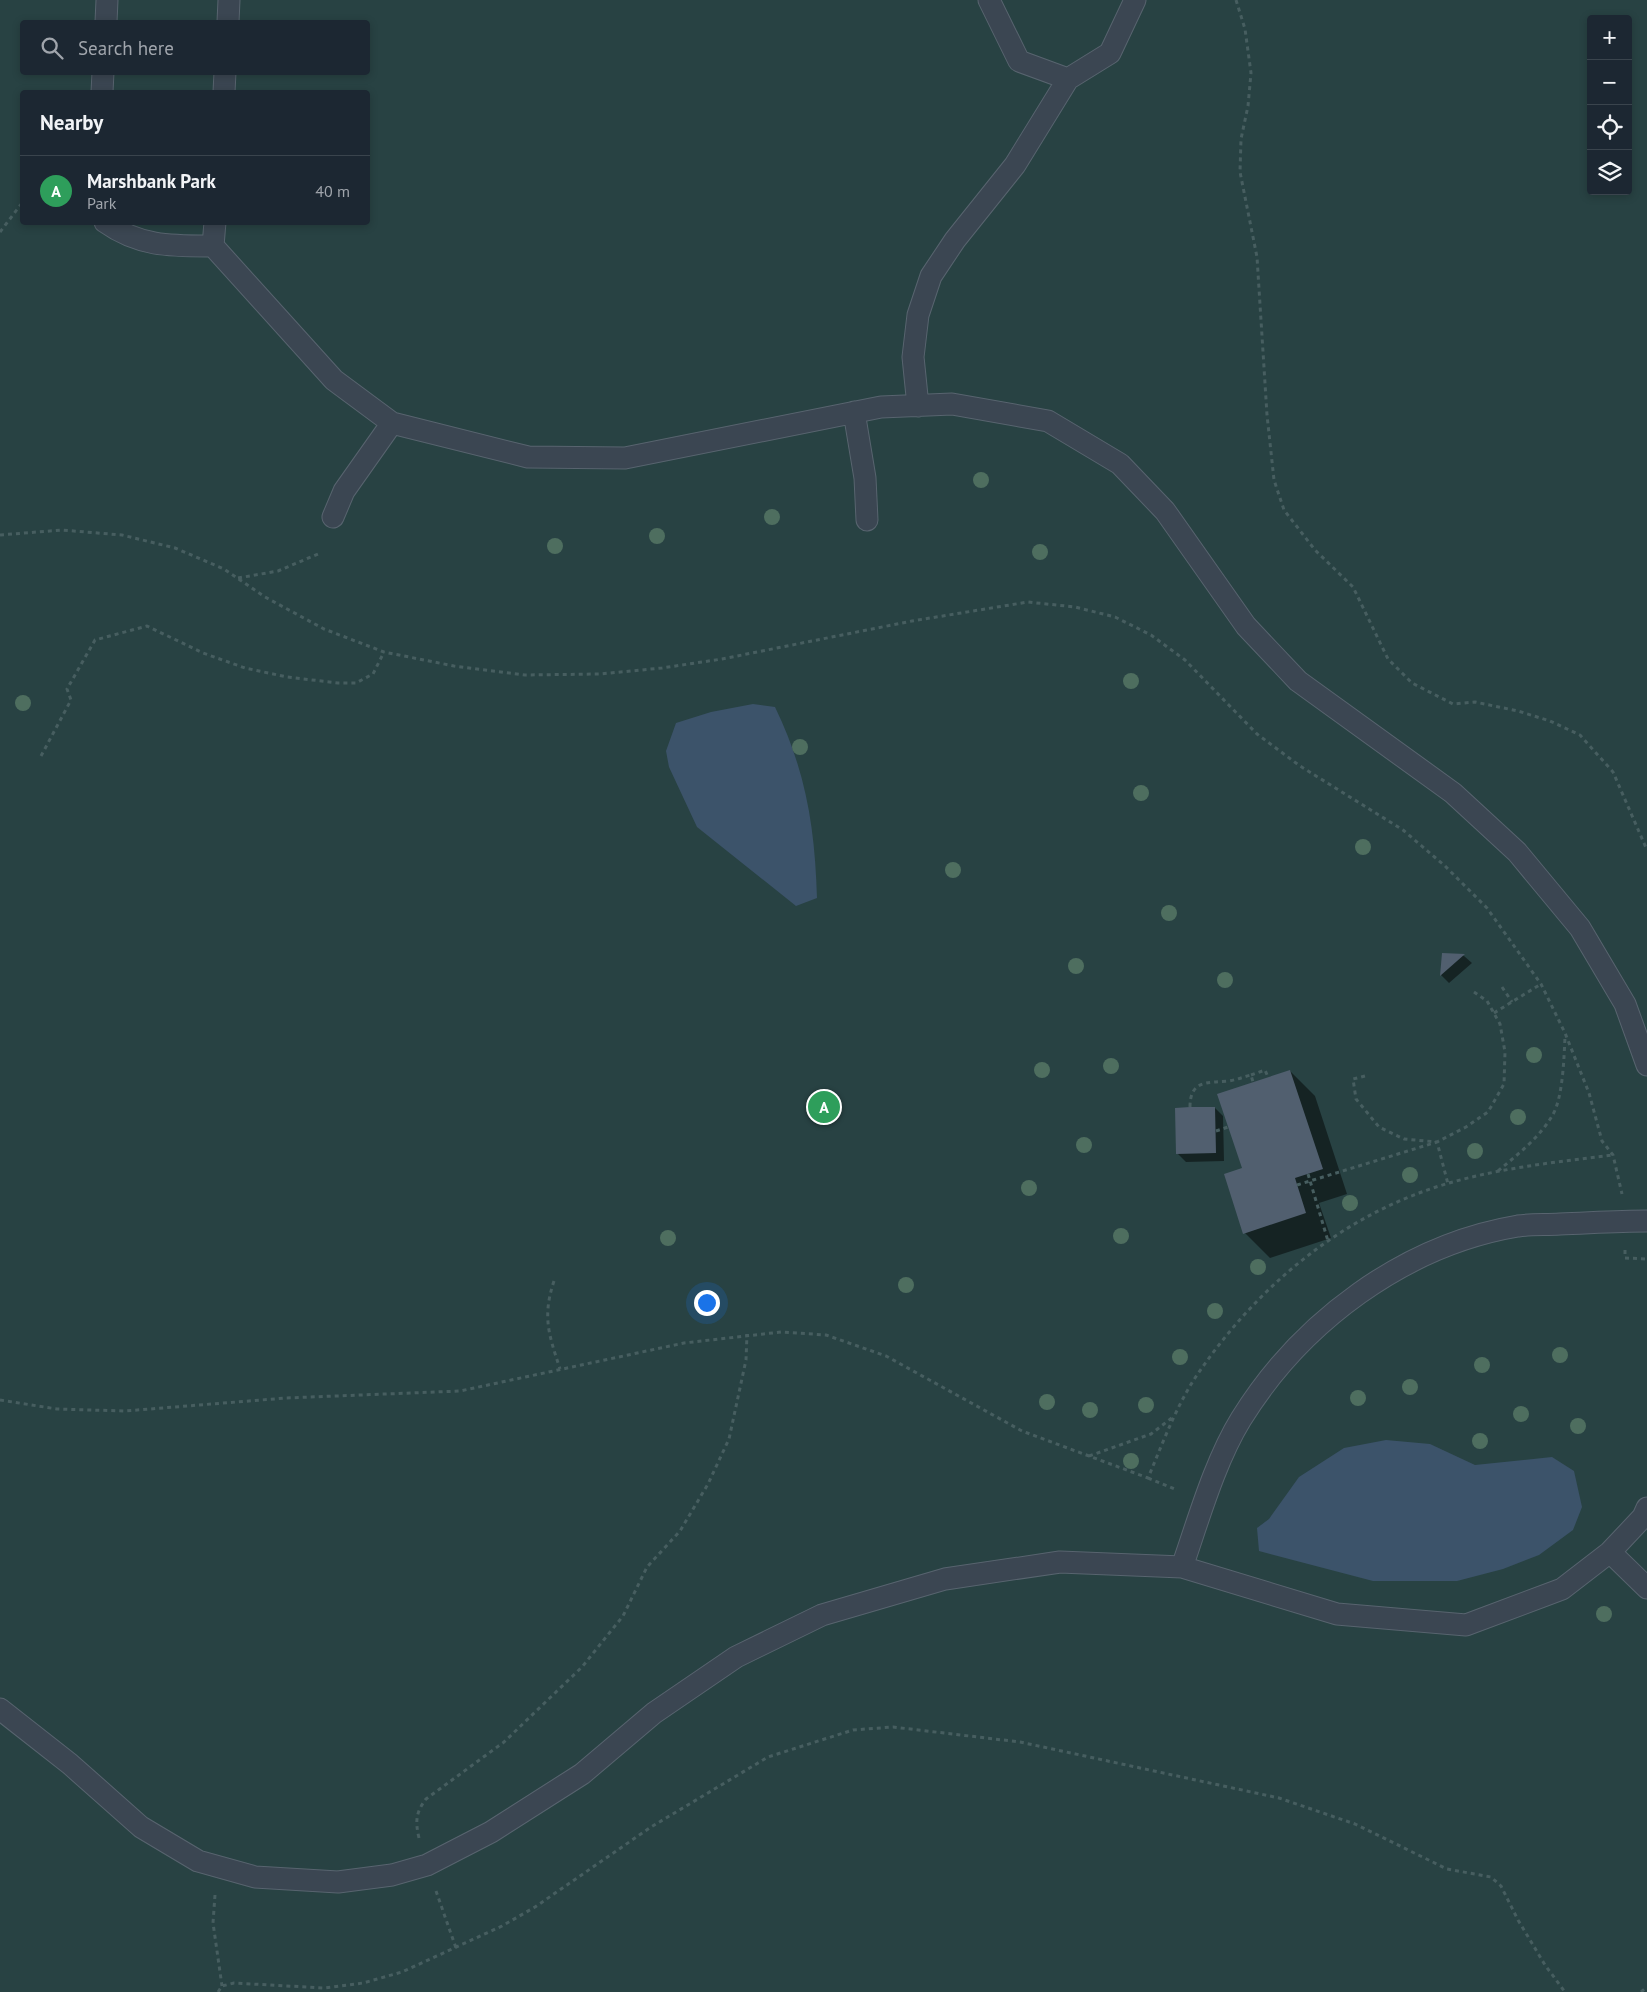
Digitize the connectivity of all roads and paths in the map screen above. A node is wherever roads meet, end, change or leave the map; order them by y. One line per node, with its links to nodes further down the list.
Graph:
1 (107, 0): 6 (lane)
2 (229, 0): 7 (lane)
3 (989, 0): 10 (lane)
4 (1135, 0): 10 (lane)
5 (1236, 0): 28 (path)
6 (106, 20)
7 (228, 20)
8 (103, 75): 11 (lane)
9 (225, 75): 12 (lane)
10 (1068, 79): 18 (lane)
11 (102, 90)
12 (224, 90)
13 (20, 206): 16 (path)
14 (110, 225): 17 (lane)
15 (215, 225): 17 (lane)
16 (0, 232)
17 (213, 246): 20 (lane)
18 (918, 406): 19 (lane); 35 (lane)
19 (854, 412): 20 (lane); 22 (lane)
20 (392, 423): 21 (lane)
21 (333, 517)
22 (867, 520)
23 (0, 534): 25 (path)
24 (318, 554): 25 (path)
25 (237, 578): 26 (path)
26 (384, 652): 27 (path); 29 (path)
27 (41, 756)
28 (1647, 850)
29 (1540, 984): 32 (path); 34 (path)
30 (1502, 987): 32 (path)
31 (1474, 992): 33 (path)
32 (1512, 1002): 33 (path)
33 (1494, 1013): 43 (path)
34 (1565, 1033): 44 (path); 45 (path)
35 (1647, 1065)
36 (1251, 1075): 38 (path); 39 (path); 40 (path)
37 (1365, 1076): 43 (path)
38 (1268, 1077)
39 (1253, 1082)
40 (1190, 1108)
41 (1228, 1128): 42 (path)
42 (1216, 1132)
43 (1436, 1142): 47 (path); 48 (path)
44 (1613, 1155): 45 (path); 51 (path)
45 (1498, 1172): 48 (path)
46 (1308, 1174): 47 (path)
47 (1310, 1181): 49 (path); 52 (path)
48 (1448, 1184): 52 (path)
49 (1297, 1185)
50 (1647, 1220): 51 (lane)
51 (1624, 1221): 53 (path); 62 (lane)
52 (1328, 1241): 58 (path)
53 (1647, 1259)
54 (554, 1281): 56 (path)
55 (747, 1334): 56 (path); 59 (path); 65 (path)
56 (560, 1369): 57 (path)
57 (0, 1400)
58 (1175, 1416): 59 (path); 59 (path)
59 (1088, 1456)
60 (1646, 1515): 61 (lane)
61 (1610, 1552): 62 (lane); 63 (lane)
62 (1182, 1567): 65 (lane)
63 (1647, 1588)
64 (0, 1709): 66 (lane)
65 (428, 1865): 66 (lane); 67 (path)
66 (217, 1866): 68 (path)
67 (456, 1948): 68 (path); 71 (path)
68 (222, 1986): 70 (path)
69 (1647, 1987): 72 (path)
70 (218, 1992)
71 (1565, 1992)
72 (1641, 1992)

